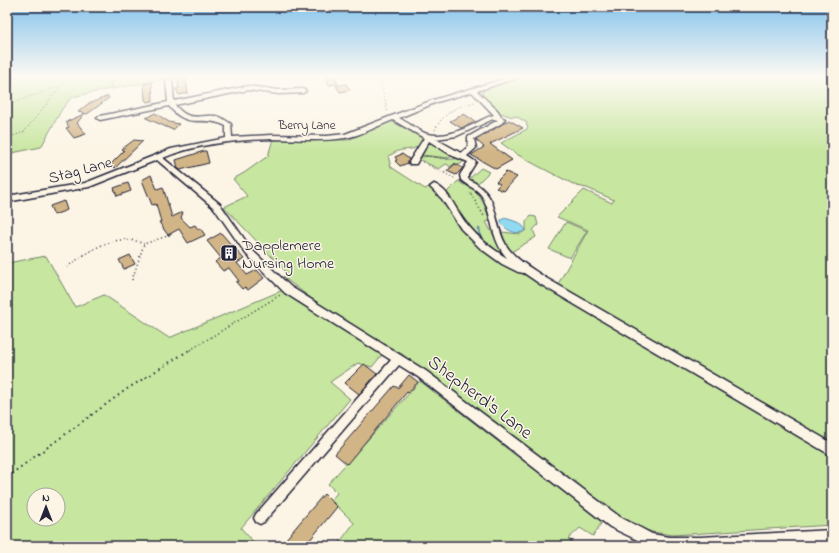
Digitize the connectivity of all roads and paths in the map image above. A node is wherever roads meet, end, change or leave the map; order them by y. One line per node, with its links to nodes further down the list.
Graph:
1 (48, 102): 12 (path)
2 (182, 102): 7 (street)
3 (386, 102): 10 (path)
4 (433, 102): 10 (street, Berry Lane)
5 (476, 102): 11 (path)
6 (484, 102): 8 (street)
7 (172, 104): 9 (street); 13 (street)
8 (498, 117): 11 (street); 14 (street)
9 (100, 118)
10 (391, 118): 11 (street); 13 (street, Berry Lane)
11 (425, 135): 14 (street); 16 (street)
12 (7, 138)
13 (229, 139): 15 (street, Berry Lane)
14 (460, 156): 16 (path); 28 (street)
15 (158, 157): 22 (street, Stag Lane); 29 (street, Shepherd's Lane)
16 (414, 160): 18 (path)
17 (459, 165): 18 (path)
18 (444, 173): 19 (path)
19 (457, 180)
20 (434, 187): 28 (street)
21 (468, 188): 23 (path)
22 (7, 199)
23 (484, 216)
24 (170, 235): 25 (path)
25 (144, 244): 26 (path); 27 (path)
26 (66, 267)
27 (132, 280)
28 (543, 281): 31 (street)
29 (288, 290): 30 (street, Shepherd's Lane); 32 (path)
30 (398, 359): 33 (street); 34 (street, Shepherd's Lane)
31 (832, 450)
32 (7, 477)
33 (260, 518)
34 (832, 536)

